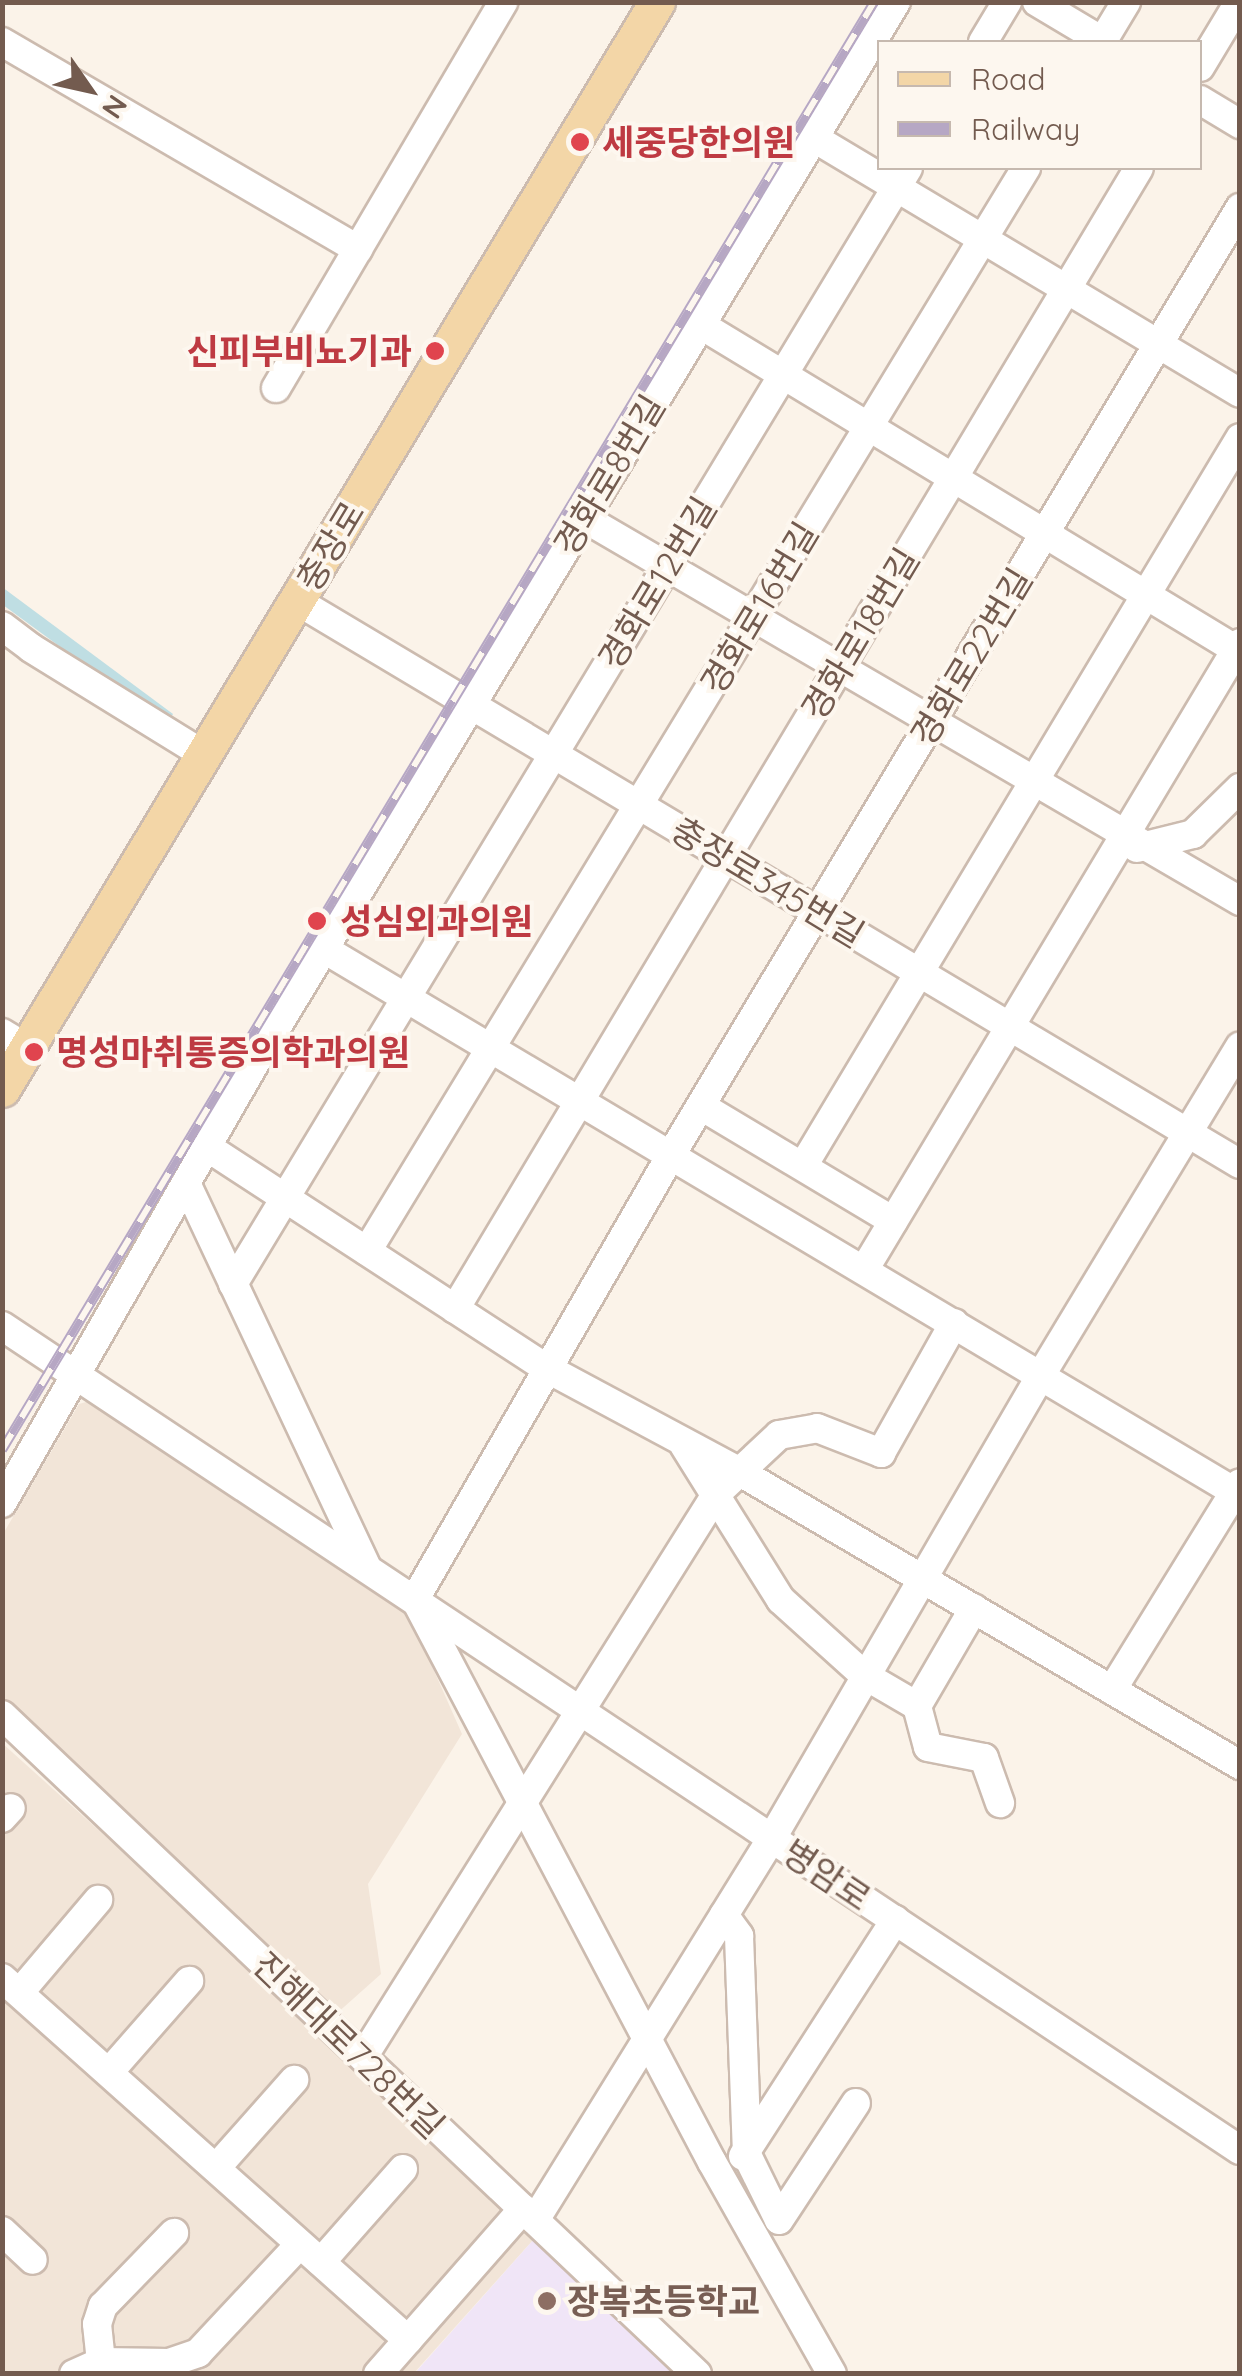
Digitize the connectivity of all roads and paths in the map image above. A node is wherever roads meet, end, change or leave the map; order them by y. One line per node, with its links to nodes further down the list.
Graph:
1 (504, 2): 22 (street)
2 (657, 2): 36 (main road, 충장로)
3 (896, 2): 15 (street, 경화로8번길)
4 (1007, 2): 8 (street)
5 (1037, 2): 9 (street)
6 (1126, 2): 10 (street)
7 (1239, 2): 12 (street)
8 (984, 40)
9 (1100, 40)
10 (1104, 40)
11 (2, 42): 22 (street)
12 (1202, 64)
13 (1202, 101): 14 (street)
14 (1240, 124)
15 (814, 138): 16 (street); 24 (street, 경화로8번길)
16 (877, 166)
17 (1025, 170): 21 (street, 경화로16번길)
18 (1138, 170): 23 (street, 경화로18번길)
19 (902, 177): 21 (street); 26 (street, 경화로12번길)
20 (1240, 208): 25 (street, 경화로22번길)
21 (982, 239): 23 (street); 29 (street, 경화로16번길)
22 (358, 249): 27 (street)
23 (1066, 289): 25 (street); 31 (street, 경화로18번길)
24 (701, 324): 26 (street); 32 (street, 경화로8번길)
25 (1158, 344): 28 (street); 33 (street, 경화로22번길)
26 (783, 374): 29 (street); 34 (street, 경화로12번길)
27 (276, 388)
28 (1240, 392)
29 (869, 426): 31 (street); 37 (street, 경화로16번길)
30 (1240, 438): 35 (street)
31 (954, 478): 33 (street); 42 (street, 경화로18번길)
32 (584, 518): 34 (street); 43 (street, 경화로8번길)
33 (1044, 533): 35 (street); 44 (street, 경화로22번길)
34 (667, 567): 37 (street); 46 (street, 경화로12번길)
35 (1146, 594): 40 (street); 47 (street)
36 (297, 601): 43 (street, 충장로345번길); 45 (main road, 충장로)
37 (753, 617): 42 (street); 49 (street, 경화로16번길)
38 (2, 626): 39 (street)
39 (31, 648): 41 (street); 45 (street)
40 (1238, 648): 50 (street)
41 (2, 658)
42 (840, 668): 44 (street); 51 (street, 경화로18번길)
43 (471, 705): 46 (street, 충장로345번길); 54 (street, 경화로8번길)
44 (932, 722): 47 (street); 53 (street, 경화로22번길)
45 (204, 755): 58 (main road, 충장로)
46 (554, 755): 49 (street, 충장로345번길); 56 (street, 경화로12번길)
47 (1034, 781): 50 (street); 55 (street)
48 (1240, 788): 50 (street)
49 (639, 805): 51 (street, 충장로345번길); 60 (street, 경화로16번길)
50 (1128, 845): 52 (street); 57 (street)
51 (726, 857): 53 (street, 충장로345번길); 62 (street, 경화로18번길)
52 (1240, 901)
53 (818, 912): 55 (street, 충장로345번길); 63 (street, 경화로22번길)
54 (324, 949): 56 (street); 65 (street, 경화로8번길)
55 (919, 972): 57 (street, 충장로345번길); 68 (street)
56 (407, 998): 60 (street); 70 (street, 경화로12번길)
57 (1010, 1026): 64 (street, 충장로345번길); 71 (street)
58 (15, 1040): 61 (main road, 충장로)
59 (1240, 1047): 64 (street)
60 (492, 1048): 62 (street); 72 (street, 경화로16번길)
61 (2, 1088)
62 (580, 1101): 66 (street); 75 (street, 경화로18번길)
63 (701, 1106): 66 (street, 경화로22번길); 68 (street)
64 (1188, 1133): 67 (street, 충장로345번길); 80 (street)
65 (206, 1147): 69 (street, 경화로8번길); 70 (street)
66 (671, 1155): 73 (street); 78 (street, 경화로22번길)
67 (1240, 1164)
68 (803, 1166): 71 (street)
69 (186, 1183): 74 (street); 79 (street, 경화로8번길)
70 (285, 1198): 72 (street); 74 (street, 경화로12번길)
71 (892, 1222): 73 (street)
72 (367, 1251): 75 (street)
73 (864, 1270): 76 (street)
74 (233, 1284): 86 (street)
75 (455, 1309): 78 (street)
76 (954, 1323): 80 (street); 82 (street)
77 (2, 1326): 79 (street, 병암로)
78 (548, 1369): 81 (street); 88 (street, 경화로22번길)
79 (78, 1374): 85 (street, 경화로8번길); 86 (street, 병암로)
80 (1041, 1375): 83 (street); 87 (street)
81 (684, 1444): 82 (street); 84 (street)
82 (740, 1472): 84 (street); 87 (street)
83 (1238, 1490): 91 (street)
84 (718, 1493): 90 (street); 93 (street)
85 (2, 1504)
86 (366, 1566): 88 (street, 병암로)
87 (922, 1578): 89 (street); 90 (street)
88 (414, 1599): 93 (street, 병암로); 96 (street, 병암로)
89 (974, 1608): 91 (street); 92 (street)
90 (864, 1675): 92 (street); 98 (street)
91 (1112, 1690): 95 (street)
92 (917, 1706): 97 (street)
93 (579, 1709): 96 (street); 98 (street, 병암로)
94 (2, 1715): 105 (street, 진해대로728번길)
95 (1240, 1764)
96 (522, 1802): 104 (street, 병암로); 105 (street)
97 (1000, 1803)
98 (772, 1838): 100 (street); 101 (street, 병암로)
99 (98, 1900): 103 (street)
100 (724, 1915): 104 (street); 110 (street)
101 (895, 1920): 109 (street, 병암로); 110 (street)
102 (189, 1981): 106 (street)
103 (8, 1986): 106 (street)
104 (647, 2039): 111 (street); 114 (street)
105 (362, 2057): 114 (street, 진해대로728번길)
106 (110, 2072): 112 (street)
107 (294, 2080): 112 (street)
108 (856, 2103): 110 (street)
109 (1240, 2150)
110 (747, 2155): 111 (street)
111 (712, 2162): 124 (street)
112 (216, 2168): 117 (street)
113 (403, 2169): 117 (street)
114 (529, 2215): 119 (street); 123 (street, 진해대로728번길)
115 (2, 2231): 118 (street)
116 (174, 2233): 120 (street)
117 (310, 2253): 119 (street); 120 (street)
118 (33, 2260)
119 (408, 2340): 122 (street)
120 (100, 2362): 121 (street)
121 (74, 2374)
122 (378, 2374)
123 (697, 2374)
124 (832, 2374)

